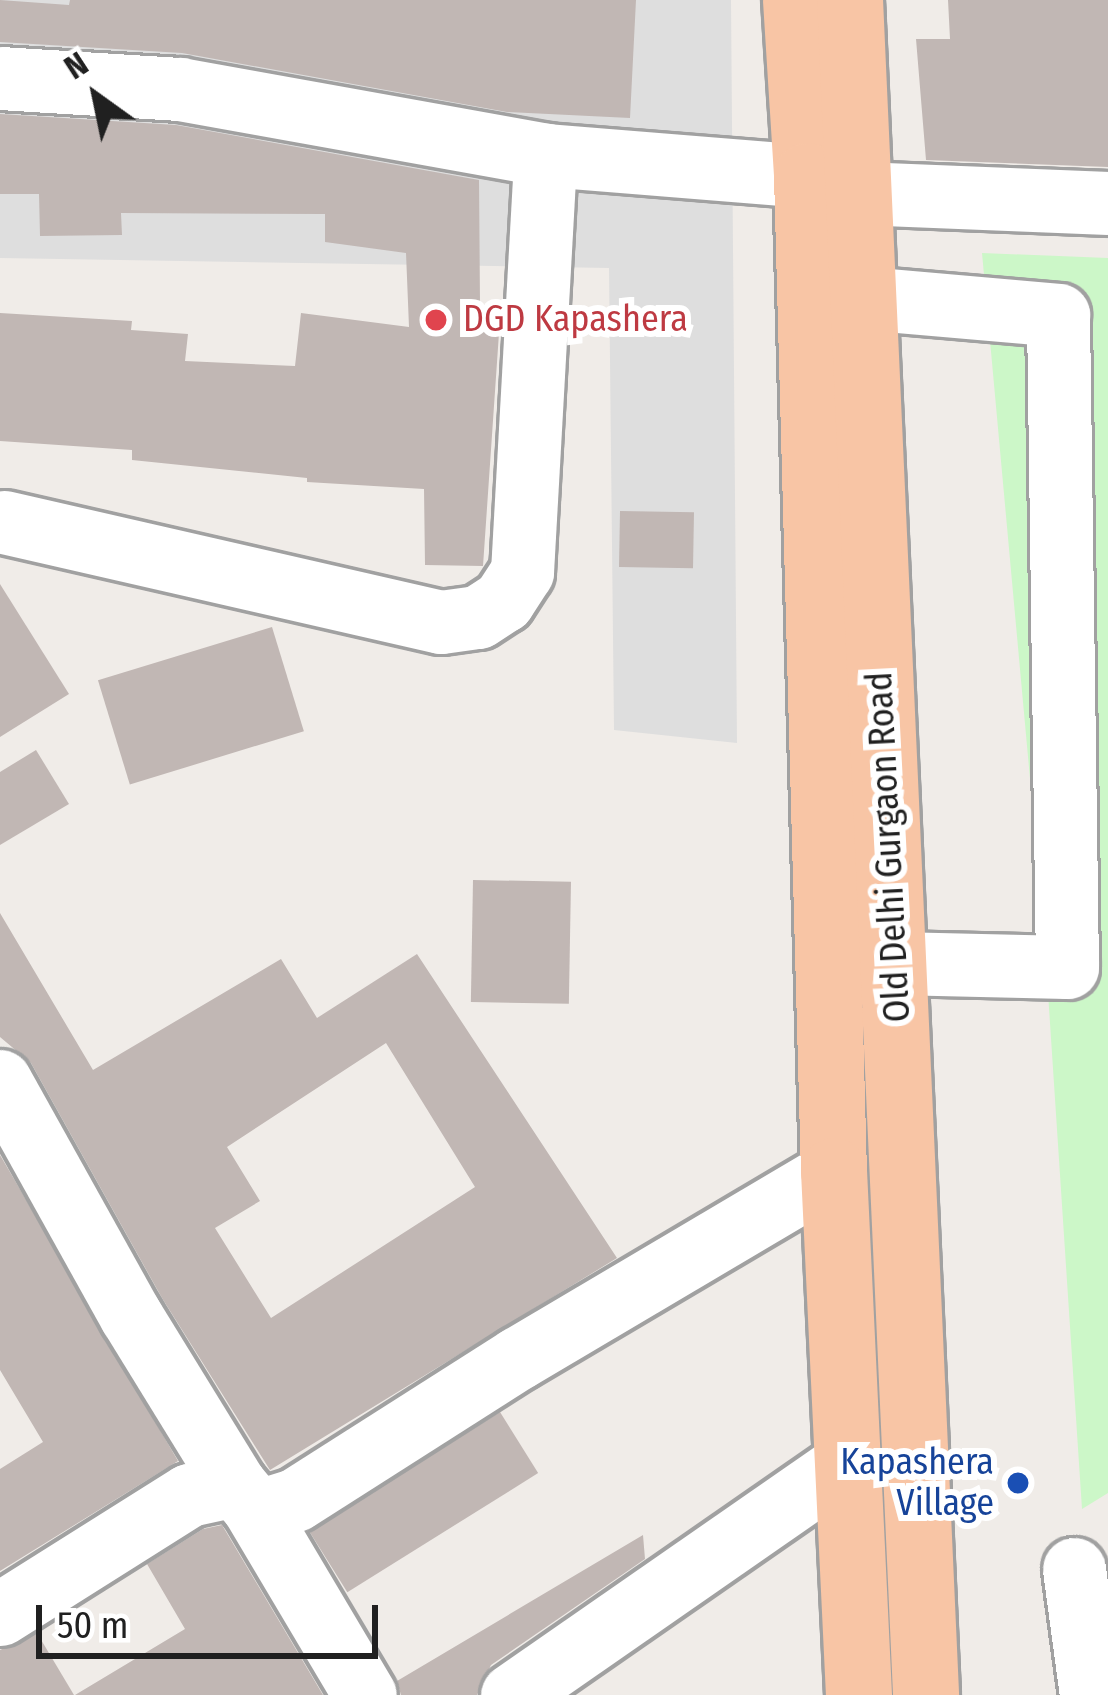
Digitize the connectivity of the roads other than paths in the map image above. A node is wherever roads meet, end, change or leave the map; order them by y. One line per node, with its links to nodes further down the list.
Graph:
1 (796, 0): 5 (main road, Old Delhi Gurgaon Road)
2 (850, 0): 5 (main road, Old Delhi Gurgaon Road)
3 (0, 78): 4 (street)
4 (545, 155): 5 (street); 8 (street)
5 (833, 185): 6 (street); 7 (main road, Old Delhi Gurgaon Road); 11 (main road, Old Delhi Gurgaon Road)
6 (1108, 203)
7 (864, 298): 9 (main road, Old Delhi Gurgaon Road); 9 (street)
8 (4, 522)
9 (894, 963): 19 (main road, Old Delhi Gurgaon Road)
10 (0, 1081): 13 (street)
11 (834, 1171): 12 (main road, Old Delhi Gurgaon Road); 13 (street)
12 (849, 1461): 17 (street); 18 (main road, Old Delhi Gurgaon Road)
13 (243, 1495): 15 (street); 16 (street)
14 (1074, 1569): 20 (street)
15 (0, 1614)
16 (364, 1695)
17 (512, 1695)
18 (859, 1695)
19 (926, 1695)
20 (1091, 1695)

